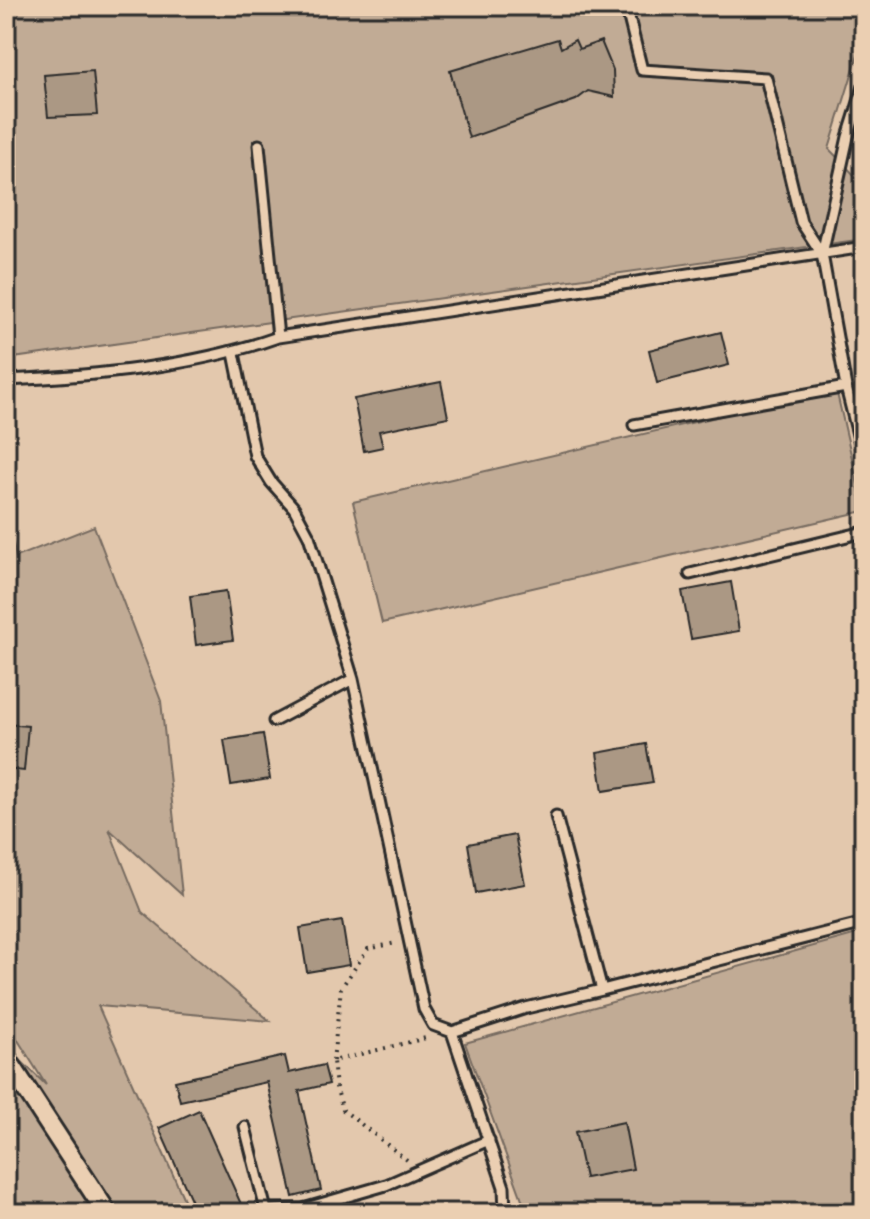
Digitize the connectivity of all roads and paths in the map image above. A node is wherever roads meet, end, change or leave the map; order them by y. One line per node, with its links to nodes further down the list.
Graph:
1 (626, 6): 5 (lane)
2 (864, 86): 5 (lane)
3 (259, 145): 6 (lane)
4 (864, 247): 5 (lane)
5 (822, 254): 6 (lane); 9 (lane)
6 (278, 337): 7 (lane)
7 (234, 353): 8 (lane); 14 (lane)
8 (6, 380)
9 (846, 387): 10 (lane); 11 (lane)
10 (634, 425)
11 (864, 459)
12 (864, 532): 13 (lane)
13 (690, 574)
14 (353, 679): 15 (lane); 18 (lane)
15 (274, 721)
16 (556, 816): 19 (lane)
17 (864, 923): 19 (lane)
18 (409, 940): 20 (lane); 22 (path)
19 (602, 990): 20 (lane)
20 (452, 1032): 22 (path); 24 (lane)
21 (6, 1058): 26 (street)
22 (333, 1061): 25 (path)
23 (245, 1127): 25 (lane)
24 (489, 1140): 25 (lane); 27 (lane)
25 (416, 1172)
26 (107, 1213)
27 (505, 1213)

